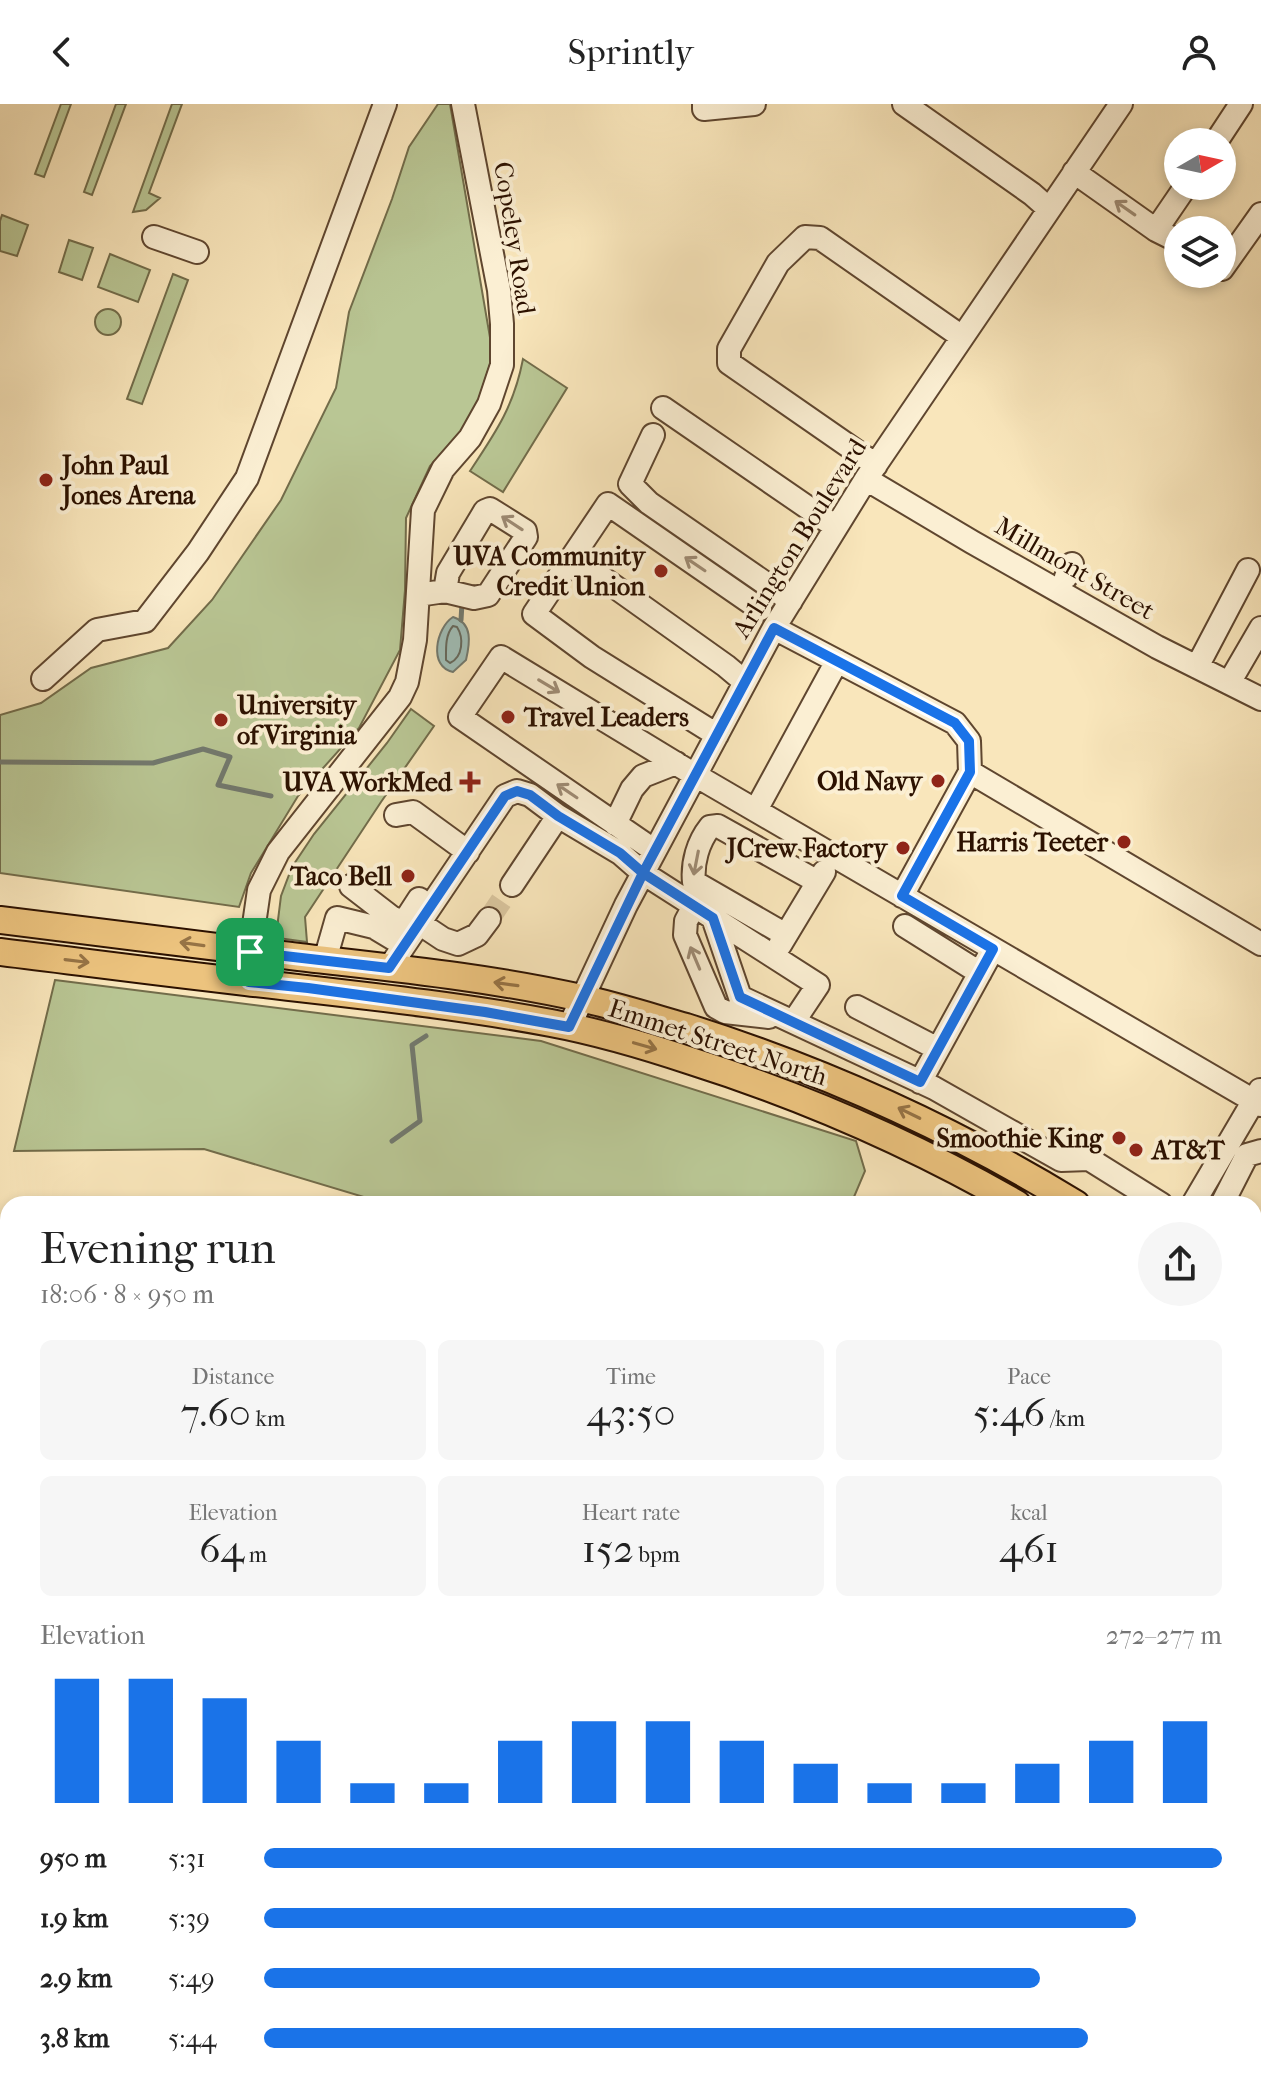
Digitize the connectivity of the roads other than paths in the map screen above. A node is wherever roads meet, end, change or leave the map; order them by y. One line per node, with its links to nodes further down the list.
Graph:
1 (385, 104): 33 (street)
2 (463, 104): 26 (street, Copeley Road)
3 (704, 104): 4 (street)
4 (754, 104)
5 (904, 104): 11 (street)
6 (1121, 104): 9 (street, Arlington Boulevard)
7 (1241, 104): 8 (street)
8 (1225, 128)
9 (1074, 172): 11 (street, Arlington Boulevard); 13 (street, one-way to 9)
10 (1176, 200): 13 (street)
11 (1049, 209): 18 (street, Arlington Boulevard)
12 (1261, 214): 16 (street)
13 (1156, 230): 14 (street)
14 (1164, 234)
15 (154, 237): 17 (street)
16 (1236, 249)
17 (197, 252)
18 (962, 337): 21 (street, Arlington Boulevard); 21 (street, Millmont Street)
19 (663, 408): 22 (street)
20 (653, 435): 27 (street)
21 (871, 472): 22 (street, Arlington Boulevard); 32 (street, Millmont Street)
22 (836, 527): 27 (street, Arlington Boulevard)
23 (573, 557): 28 (street, one-way to 23); 34 (street); 37 (street, one-way to 23)
24 (1248, 570): 32 (street)
25 (445, 591): 26 (street)
26 (418, 595): 63 (street, Copeley Road)
27 (791, 601): 29 (street, Arlington Boulevard)
28 (760, 609)
29 (774, 628): 31 (street); 34 (street, Arlington Boulevard)
30 (1260, 634): 35 (street)
31 (837, 661): 39 (street); 40 (street)
32 (1197, 667): 35 (street, Millmont Street)
33 (43, 679)
34 (745, 682): 37 (street, Arlington Boulevard)
35 (1229, 683): 36 (street, Millmont Street)
36 (1261, 699)
37 (717, 735): 38 (street, Arlington Boulevard)
38 (685, 769): 40 (street); 43 (street); 43 (street, one-way to 38); 45 (street, Arlington Boulevard)
39 (970, 772): 51 (street); 59 (street)
40 (756, 810): 46 (street)
41 (396, 815): 44 (street)
42 (558, 816): 44 (street); 47 (street); 49 (street)
43 (615, 824): 45 (street)
44 (462, 848): 50 (street); 56 (street)
45 (655, 851): 47 (street, Arlington Boulevard)
46 (834, 855): 48 (street); 51 (street)
47 (643, 873): 52 (street); 69 (street, Arlington Boulevard)
48 (818, 882): 58 (street); 58 (street, one-way to 58)
49 (512, 885)
50 (351, 886)
51 (902, 896): 61 (street)
52 (694, 906): 53 (street); 71 (street, one-way to 52)
53 (713, 918): 64 (street); 71 (street)
54 (489, 919): 56 (street)
55 (0, 920): 63 (main road, Emmet Street North, one-way to 55)
56 (419, 923): 60 (street)
57 (905, 926): 67 (street)
58 (786, 935): 64 (street)
59 (1261, 944)
60 (404, 945): 65 (street); 66 (street)
61 (993, 949): 67 (street); 75 (street)
62 (0, 952): 68 (main road, Emmet Street North, one-way to 68)
63 (250, 952): 65 (main road, Emmet Street North); 68 (street, Copeley Road)
64 (773, 956): 71 (street)
65 (325, 960): 66 (main road, Emmet Street North)
66 (389, 968): 69 (main road, Emmet Street North, one-way to 66)
67 (980, 973): 73 (street)
68 (249, 982): 72 (main road, Emmet Street North)
69 (583, 998): 72 (street, Arlington Boulevard); 78 (main road, Emmet Street North, one-way to 69)
70 (857, 1007): 73 (street)
71 (794, 1021): 74 (street)
72 (569, 1027): 79 (main road, Emmet Street North, one-way to 79)
73 (938, 1049): 74 (street)
74 (920, 1082): 77 (street)
75 (1259, 1098): 82 (street)
76 (1261, 1151): 83 (street)
77 (1069, 1160): 78 (street); 81 (street)
78 (1051, 1189): 80 (main road, Emmet Street North)
79 (1003, 1196)
80 (1063, 1196)
81 (1148, 1196)
82 (1198, 1196)
83 (1226, 1196)

